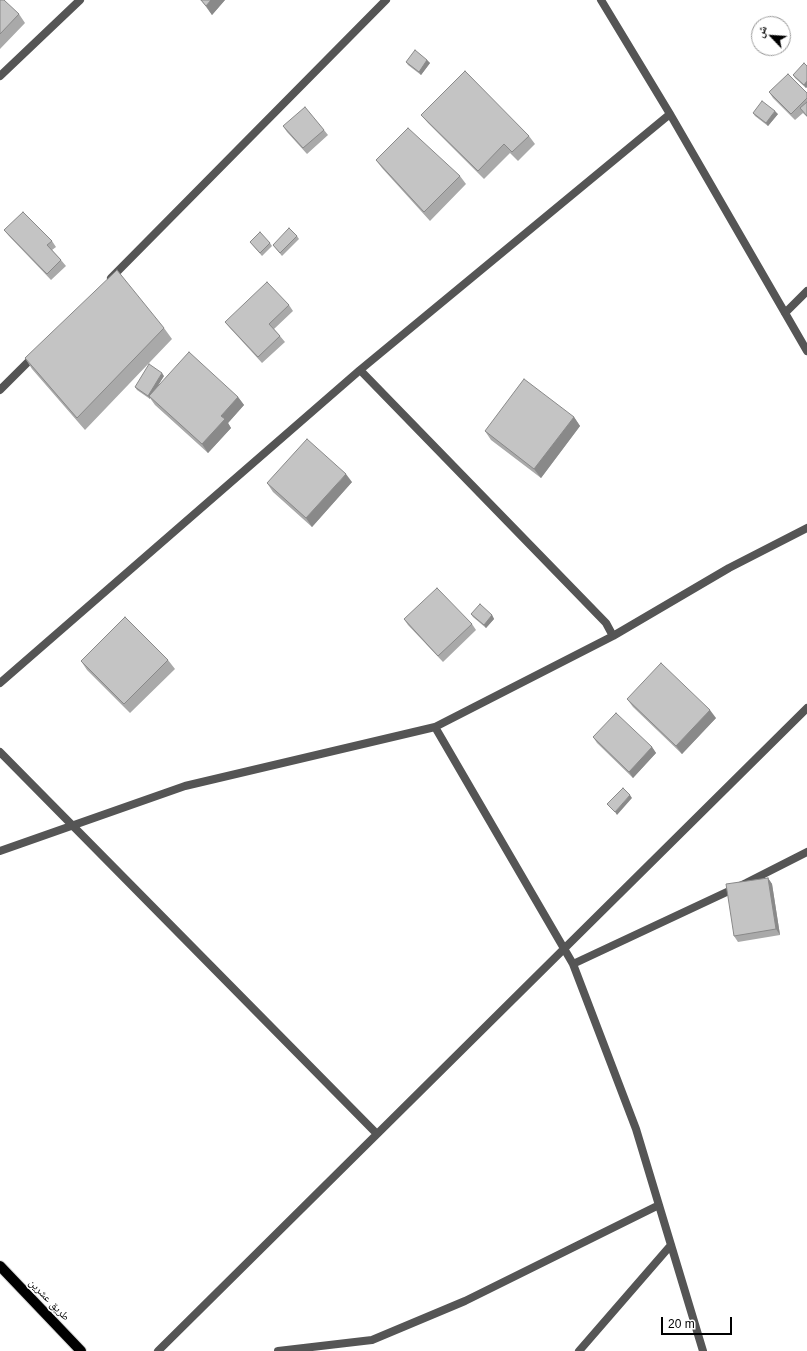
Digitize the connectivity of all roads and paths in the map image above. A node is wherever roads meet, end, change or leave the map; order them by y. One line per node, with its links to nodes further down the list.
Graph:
1 (80, 0): 4 (street)
2 (386, 0): 6 (street)
3 (601, 0): 5 (street)
4 (0, 76)
5 (670, 114): 8 (street); 11 (street)
6 (106, 282)
7 (807, 291): 8 (street)
8 (785, 313): 10 (street)
9 (39, 350): 12 (street)
10 (807, 351)
11 (360, 370): 14 (street); 15 (street)
12 (0, 390)
13 (807, 528): 14 (street)
14 (613, 636): 17 (street)
15 (0, 683)
16 (807, 708): 22 (street)
17 (435, 728): 19 (street); 22 (street)
18 (0, 752): 19 (street)
19 (73, 825): 20 (street); 24 (street)
20 (0, 851)
21 (807, 852): 23 (street)
22 (564, 949): 23 (street); 24 (street)
23 (573, 964): 25 (street)
24 (377, 1134): 29 (street)
25 (659, 1205): 26 (street); 30 (street)
26 (671, 1245): 31 (street); 32 (street)
27 (0, 1266): 28 (main road, طريق عشرين)
28 (81, 1351)
29 (158, 1351)
30 (278, 1351)
31 (579, 1351)
32 (703, 1351)

